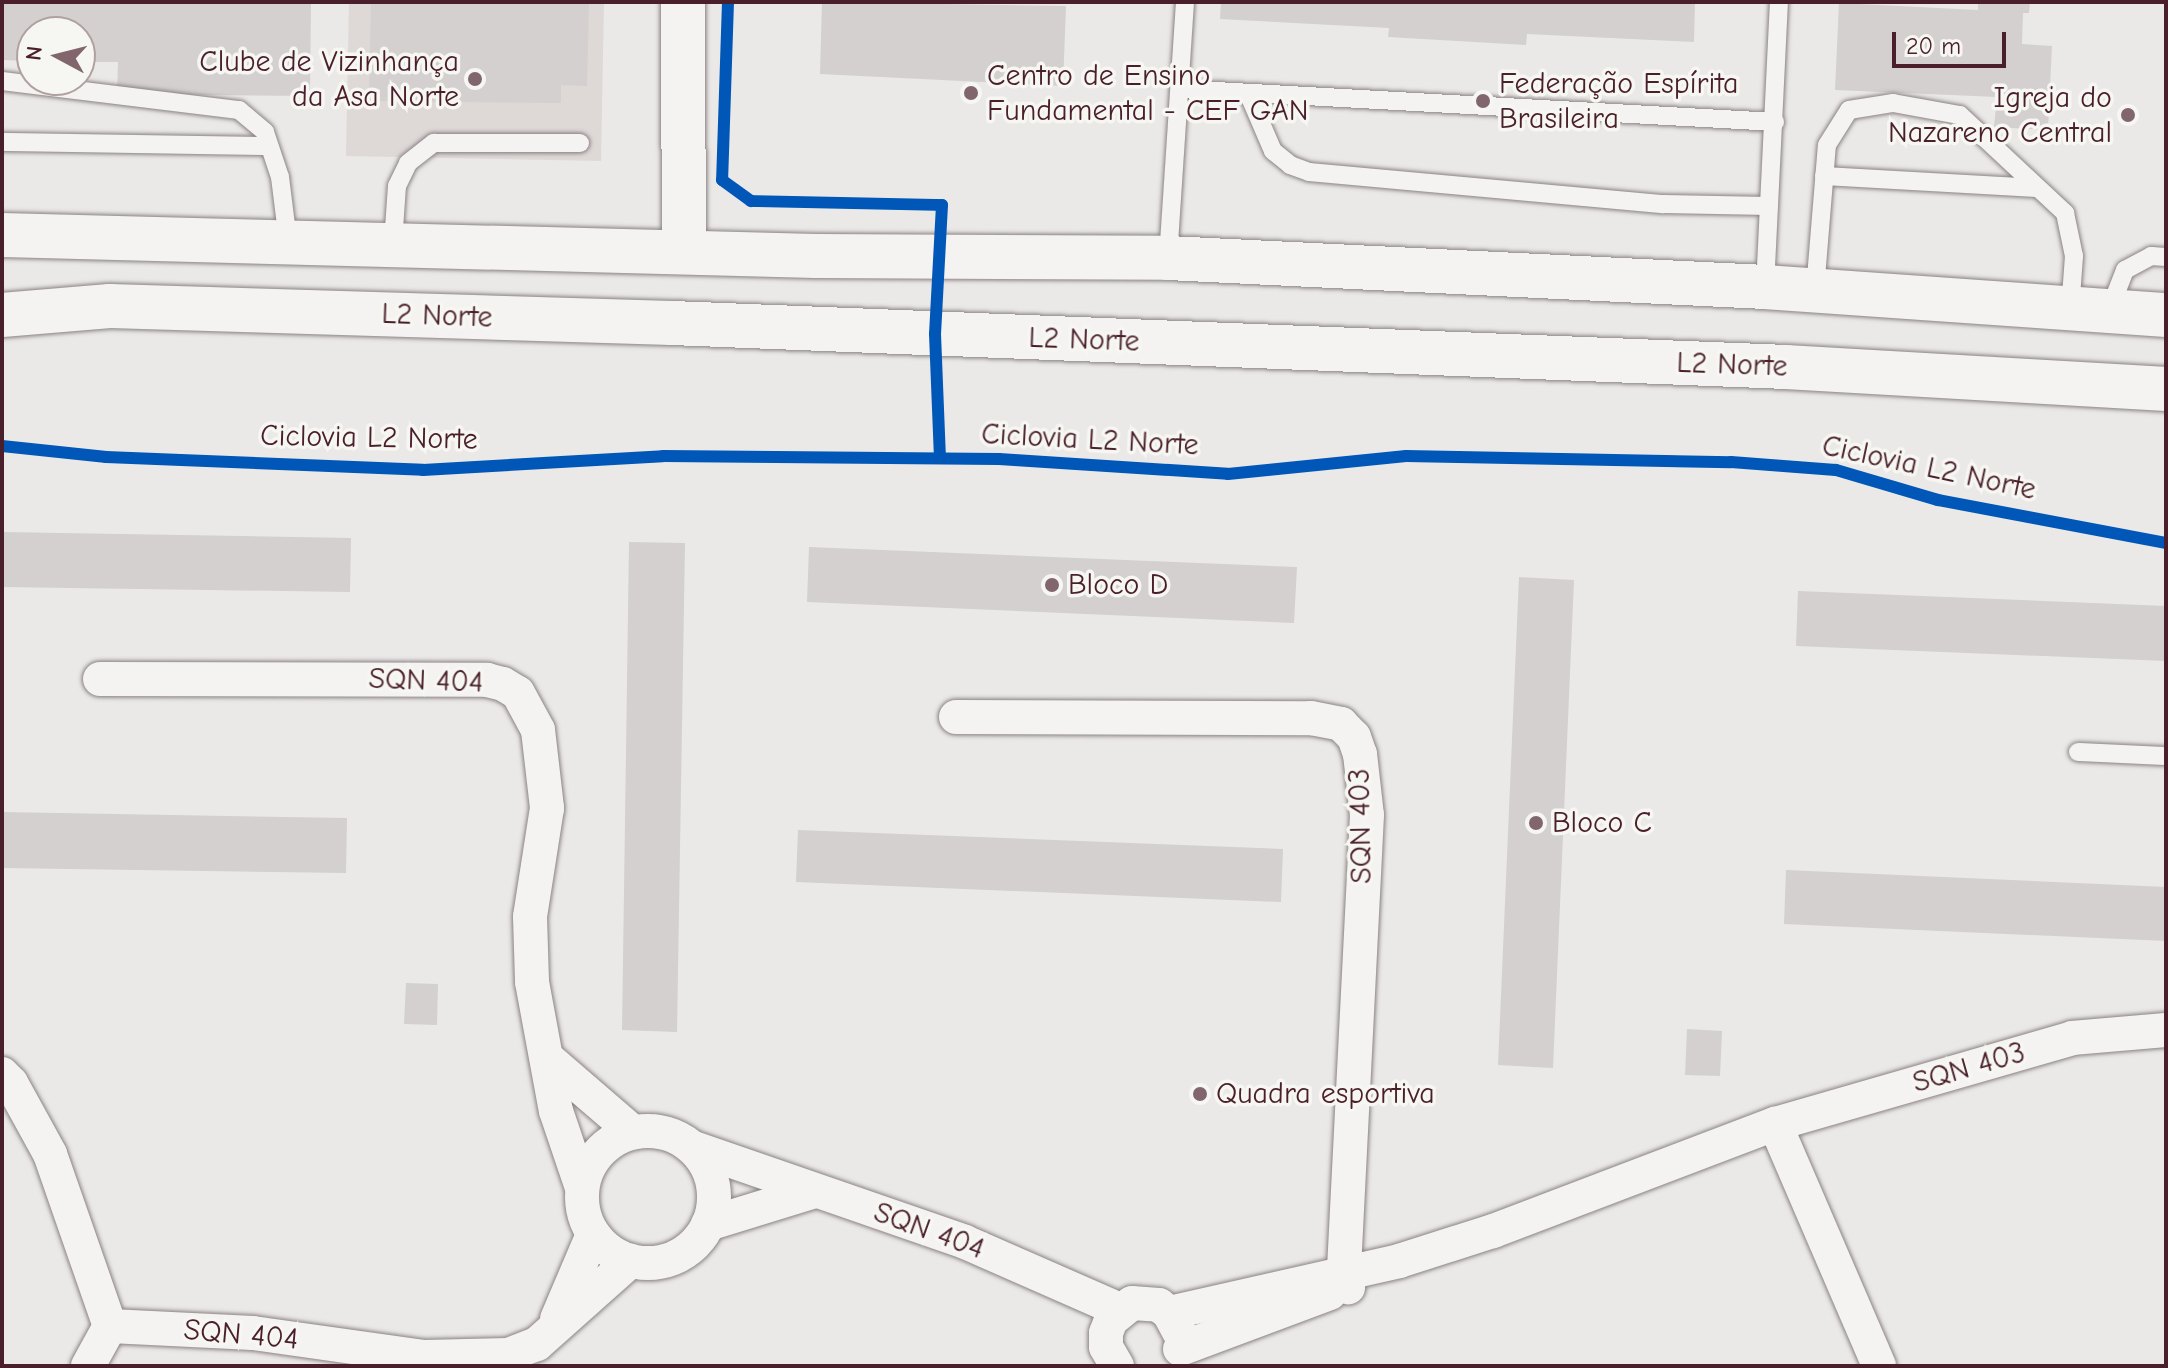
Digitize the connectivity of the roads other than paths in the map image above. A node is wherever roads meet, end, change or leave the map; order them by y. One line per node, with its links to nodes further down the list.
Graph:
1 (683, 2): 17 (main road)
2 (1185, 2): 5 (lane)
3 (1779, 2): 7 (lane)
4 (2, 81): 10 (lane)
5 (1180, 89): 6 (lane); 19 (lane)
6 (1248, 93): 7 (lane); 13 (lane)
7 (1775, 122): 13 (lane)
8 (2, 142): 10 (lane)
9 (580, 143): 16 (lane)
10 (269, 146): 15 (lane)
11 (1824, 176): 12 (lane); 12 (lane); 21 (lane)
12 (2037, 188): 22 (lane)
13 (1769, 206): 20 (lane)
14 (2, 235): 15 (main road)
15 (288, 241): 16 (main road)
16 (393, 243): 17 (main road)
17 (684, 251): 19 (main road)
18 (2166, 257): 22 (lane)
19 (1168, 258): 20 (main road)
20 (1765, 287): 21 (main road)
21 (1815, 290): 22 (main road)
22 (2089, 311): 24 (main road)
23 (2, 315): 25 (main road, L2 Norte)
24 (2166, 315)
25 (2166, 389)
26 (100, 679): 31 (street, SQN 404)
27 (956, 717): 42 (street, SQN 403)
28 (2078, 752): 29 (lane)
29 (2166, 756)
30 (2166, 1030): 33 (street, SQN 403)
31 (548, 1059): 34 (street); 36 (street, SQN 404)
32 (2, 1074): 45 (street)
33 (1775, 1124): 42 (street, SQN 403); 50 (street)
34 (633, 1132): 35 (street); 36 (street)
35 (694, 1148): 37 (street, SQN 404); 38 (street)
36 (582, 1188): 39 (street)
37 (815, 1191): 38 (street); 41 (street, SQN 404)
38 (708, 1224): 40 (street)
39 (593, 1234): 40 (street); 46 (street)
40 (630, 1261): 46 (street, SQN 404)
41 (1041, 1274): 43 (street, SQN 404); 48 (street, SQN 404)
42 (1346, 1280): 44 (street, SQN 403); 47 (street, SQN 403)
43 (1120, 1310): 44 (street); 48 (street)
44 (1169, 1313): 47 (street)
45 (110, 1326): 46 (street, SQN 404); 49 (street)
46 (553, 1327)
47 (1175, 1357)
48 (1112, 1360)
49 (88, 1366)
50 (1879, 1366)

